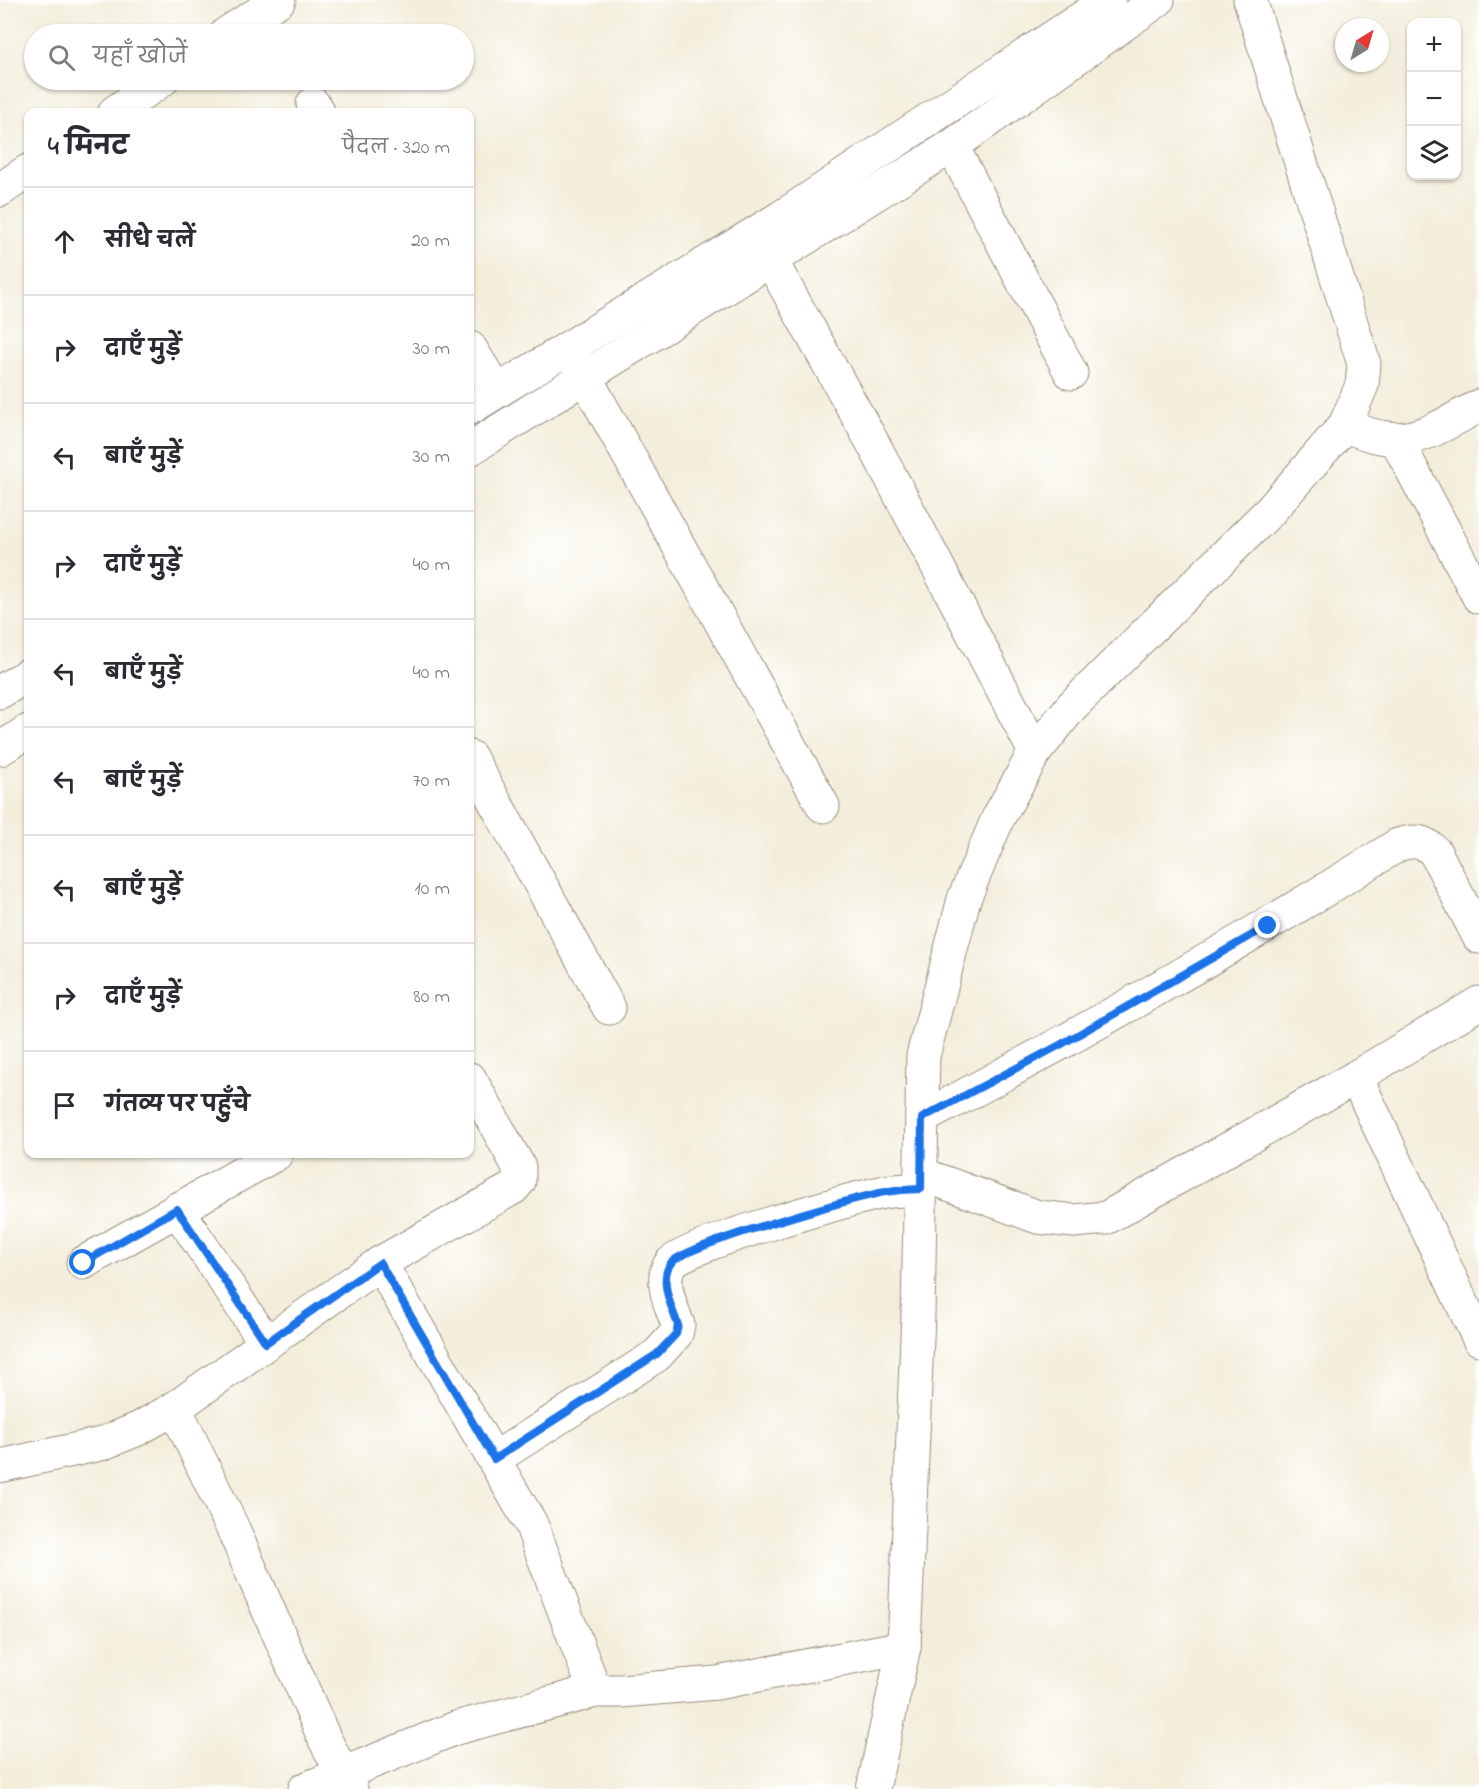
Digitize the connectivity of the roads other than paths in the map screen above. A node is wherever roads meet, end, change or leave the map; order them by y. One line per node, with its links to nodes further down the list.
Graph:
1 (279, 0): 5 (street)
2 (1109, 0): 11 (street)
3 (1158, 0): 8 (street)
4 (1250, 0): 19 (street)
5 (242, 24)
6 (147, 90): 7 (street)
7 (121, 108)
8 (952, 146): 11 (street); 14 (street)
9 (24, 174): 10 (street)
10 (0, 190)
11 (763, 246): 12 (street); 15 (street); 27 (street)
12 (569, 347): 15 (street); 16 (street)
13 (474, 354): 16 (street)
14 (1071, 374)
15 (584, 378): 21 (street); 29 (street)
16 (497, 391): 17 (street)
17 (474, 405)
18 (1479, 406): 20 (street)
19 (1345, 425): 20 (street); 27 (street)
20 (1397, 441): 22 (street)
21 (474, 447)
22 (1479, 597)
23 (24, 677): 24 (street)
24 (0, 692)
25 (24, 734): 26 (street)
26 (0, 749)
27 (1035, 752): 35 (street)
28 (474, 764): 32 (street)
29 (824, 806)
30 (1479, 937): 35 (street)
31 (1479, 1003): 33 (street)
32 (609, 1008)
33 (1356, 1077): 37 (street); 41 (street)
34 (474, 1086): 40 (street)
35 (922, 1118): 37 (street)
36 (269, 1158): 38 (street)
37 (921, 1181): 44 (street); 46 (street)
38 (177, 1209): 39 (street); 42 (street)
39 (83, 1263)
40 (380, 1263): 42 (street); 44 (street)
41 (1479, 1339)
42 (266, 1343): 43 (street)
43 (175, 1408): 45 (street); 48 (street)
44 (494, 1459): 47 (street)
45 (0, 1466)
46 (904, 1647): 47 (street); 50 (street)
47 (595, 1691): 48 (street)
48 (346, 1781): 49 (street)
49 (305, 1789)
50 (873, 1789)

